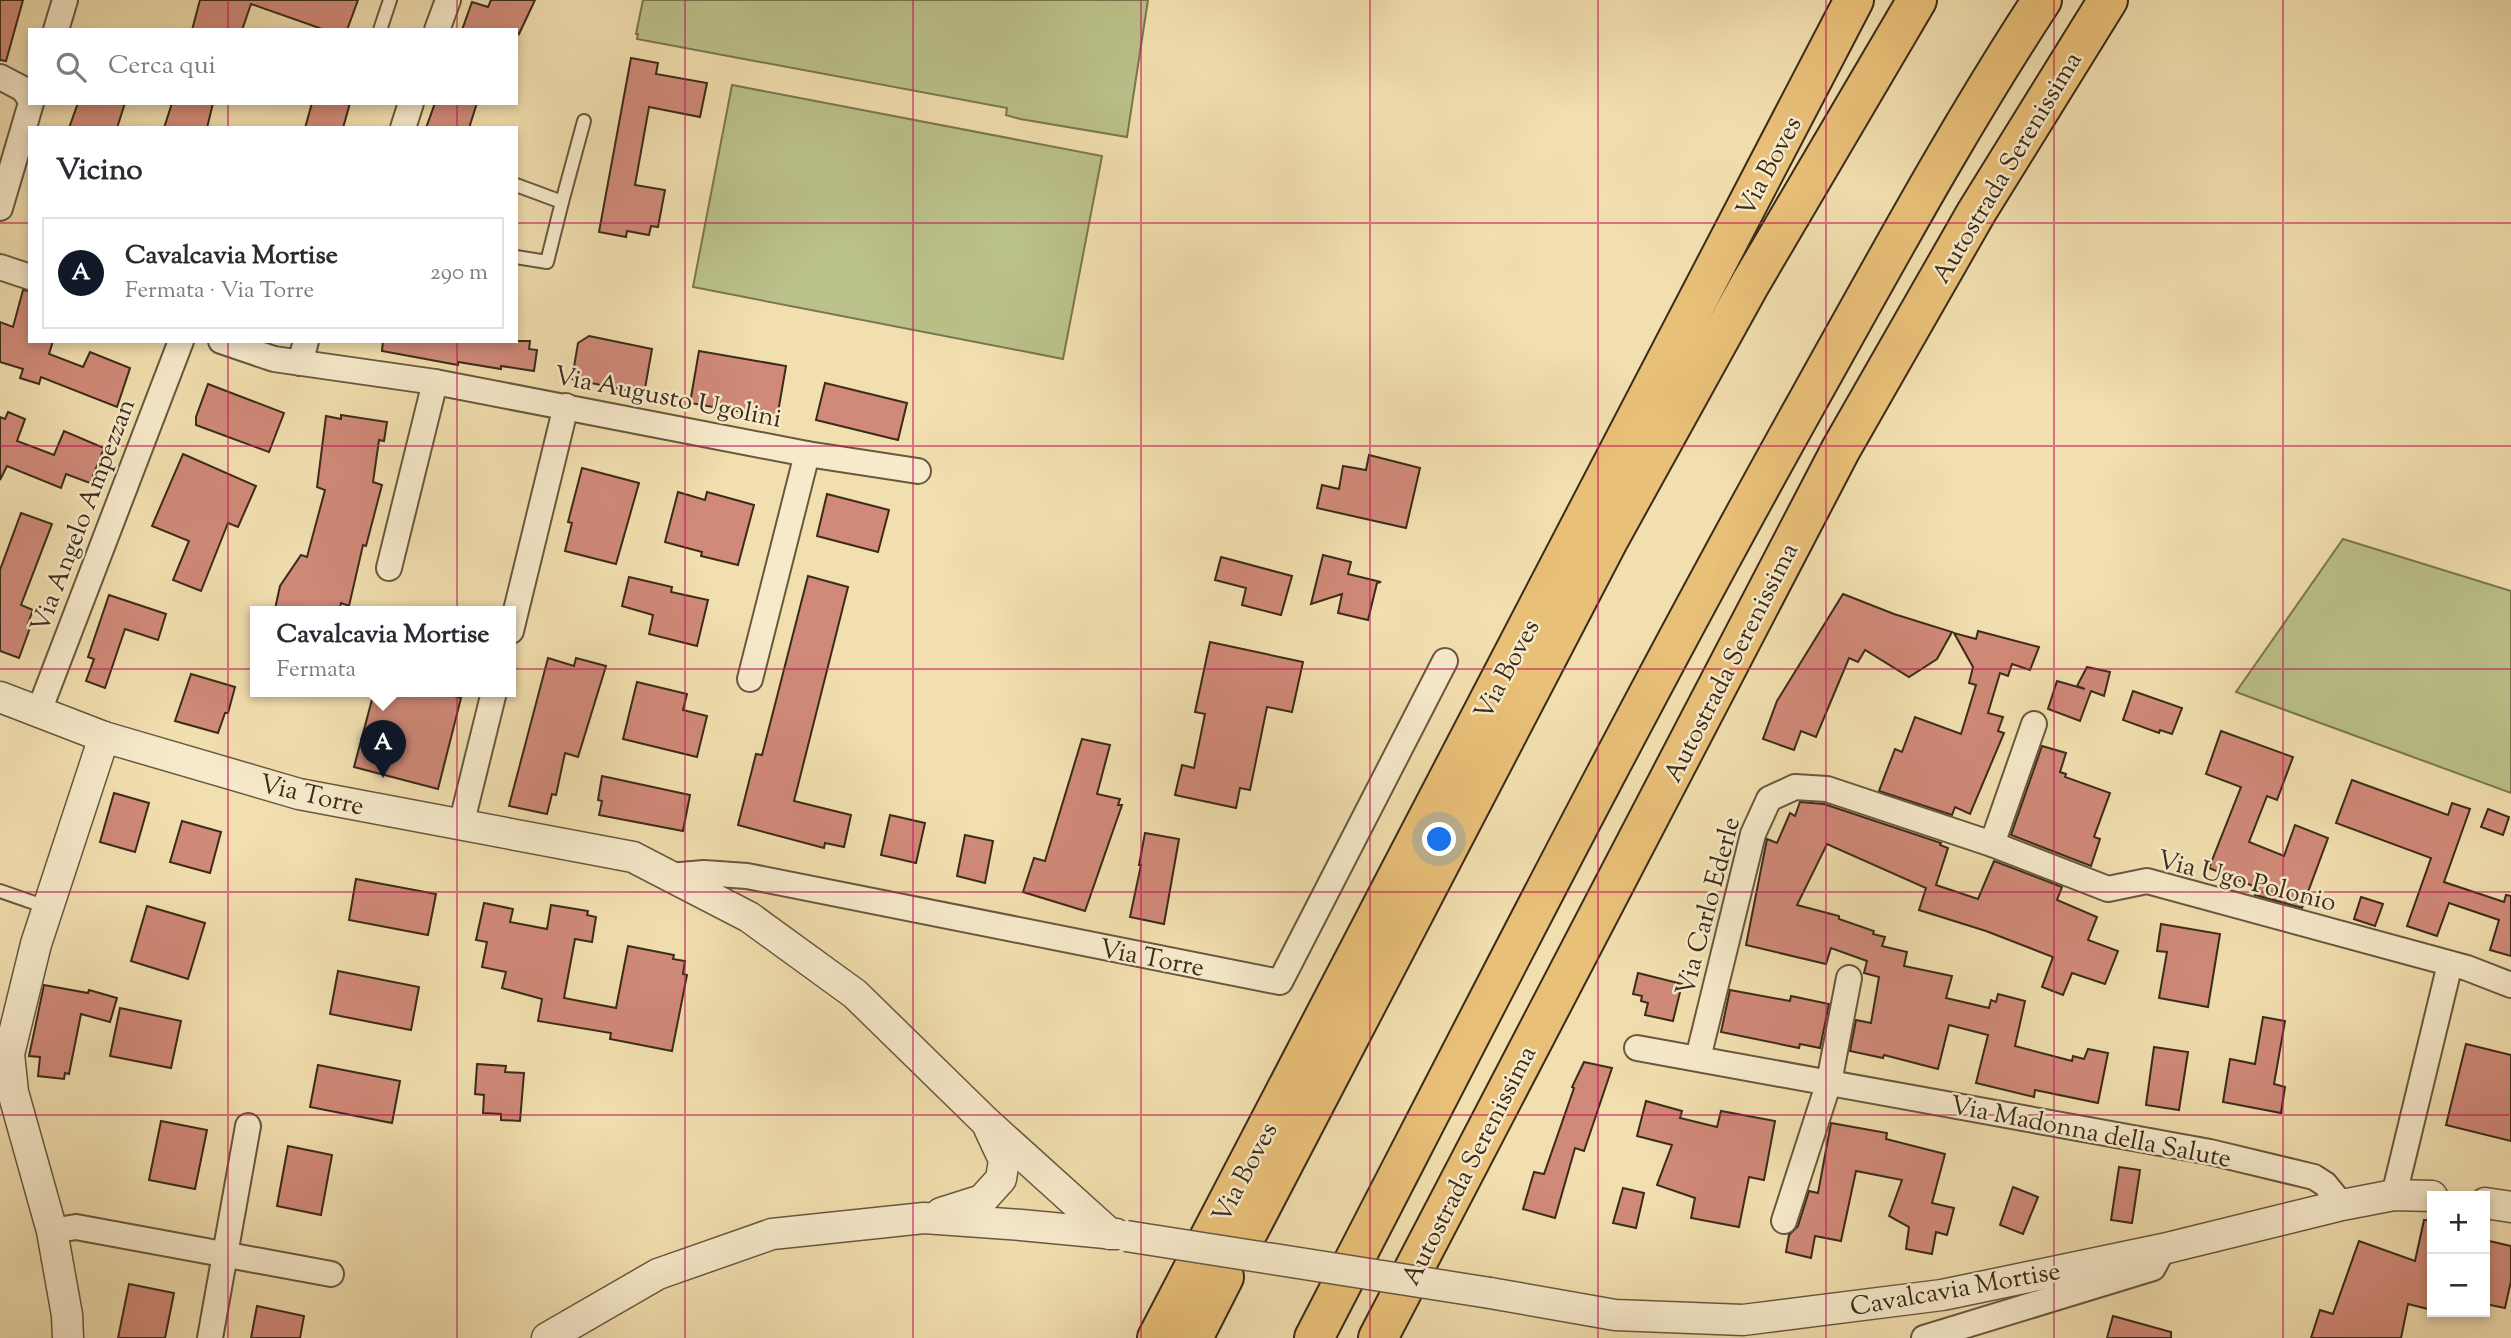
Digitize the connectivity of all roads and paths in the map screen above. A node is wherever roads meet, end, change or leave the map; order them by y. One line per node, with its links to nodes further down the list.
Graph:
1 (65, 0): 8 (street)
2 (390, 0): 9 (lane)
3 (448, 0): 10 (street)
4 (1854, 0): 71 (highway, Via Boves)
5 (1917, 0): 61 (highway, Via Boves)
6 (2042, 0): 73 (highway, Autostrada Serenissima)
7 (2108, 0): 74 (highway, Autostrada Serenissima)
8 (56, 28)
9 (381, 28)
10 (439, 28)
11 (0, 77): 12 (street)
12 (28, 96)
13 (28, 105): 19 (street)
14 (410, 105): 16 (street)
15 (584, 121): 18 (lane)
16 (404, 126)
17 (518, 186): 18 (lane)
18 (562, 202): 20 (lane)
19 (0, 208)
20 (518, 257)
21 (0, 267): 22 (street)
22 (28, 276)
23 (180, 343): 36 (street, Via Angelo Ampezzan)
24 (227, 343): 25 (street, Via Augusto Ugolini)
25 (303, 352): 26 (street, Via Augusto Ugolini)
26 (435, 382): 27 (street, Via Augusto Ugolini); 30 (street)
27 (566, 406): 28 (street, Via Augusto Ugolini); 31 (street)
28 (807, 454): 29 (street, Via Augusto Ugolini); 33 (street, Via Augusto Ugolini)
29 (918, 471)
30 (389, 568)
31 (516, 611)
32 (1445, 662): 43 (street, Via Torre)
33 (750, 679)
34 (0, 697): 36 (street, Via Torre)
35 (493, 697): 40 (street)
36 (39, 711): 38 (street, Via Torre)
37 (2034, 724): 41 (street)
38 (104, 737): 40 (street, Via Torre); 45 (street)
39 (1795, 787): 41 (street, Via Ugo Polonio); 51 (street, Via Carlo Ederle)
40 (461, 825): 42 (street, Via Torre)
41 (1992, 844): 46 (street, Via Ugo Polonio)
42 (633, 858): 43 (street, Cavalcavia Mortise)
43 (669, 876): 53 (street, Cavalcavia Mortise)
44 (0, 891): 45 (lane)
45 (49, 908): 50 (street)
46 (2450, 964): 48 (street, Via Ugo Polonio); 55 (street)
47 (1849, 978): 52 (street)
48 (2511, 985)
49 (1637, 1048): 51 (street, Via Madonna della Salute)
50 (5, 1054): 62 (street)
51 (1698, 1058): 52 (street, Via Madonna della Salute)
52 (1829, 1082): 57 (street, Via Madonna della Salute); 60 (street)
53 (986, 1122): 59 (street, Cavalcavia Mortise); 63 (street, Cavalcavia Mortise)
54 (248, 1126): 65 (street)
55 (2416, 1195): 57 (street, Cavalcavia Mortise)
56 (2490, 1204): 58 (street)
57 (2342, 1205): 64 (street, Cavalcavia Mortise)
58 (2511, 1206)
59 (923, 1218): 63 (street, Cavalcavia Mortise); 70 (street, Cavalcavia Mortise)
60 (1784, 1221)
61 (1249, 1230)
62 (52, 1231): 65 (street); 68 (street)
63 (1118, 1235): 64 (street, Cavalcavia Mortise, bridge)
64 (2164, 1250): 75 (street)
65 (225, 1255): 66 (street); 69 (street)
66 (331, 1274)
67 (1224, 1277): 72 (highway)
68 (68, 1338)
69 (210, 1338)
70 (547, 1338)
71 (1157, 1338)
72 (1193, 1338)
73 (1314, 1338)
74 (1378, 1338)
75 (1924, 1338)

